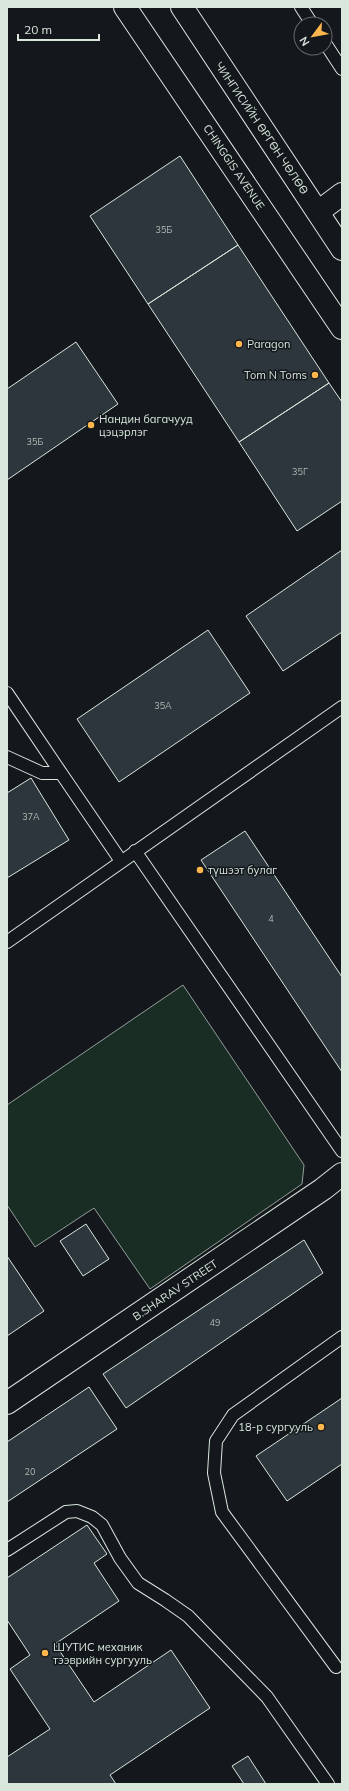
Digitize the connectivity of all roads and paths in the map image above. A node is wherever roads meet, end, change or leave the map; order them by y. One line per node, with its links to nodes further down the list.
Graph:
1 (125, 7): 10 (main road, CHINGGIS AVENUE)
2 (182, 7): 8 (main road, ЧИНГИСИЙН ӨРГӨН ЧӨЛӨӨ)
3 (301, 7): 4 (lane)
4 (307, 16)
5 (333, 55): 6 (lane)
6 (342, 69)
7 (342, 194): 8 (main road)
8 (318, 212): 9 (main road, ЧИНГИСИЙН ӨРГӨН ЧӨЛӨӨ)
9 (342, 249)
10 (342, 328)
11 (7, 693): 14 (lane)
12 (342, 707): 15 (lane)
13 (7, 757): 14 (lane)
14 (61, 773): 16 (lane)
15 (135, 851): 16 (lane); 18 (lane)
16 (121, 861): 17 (lane)
17 (7, 942)
18 (342, 1151)
19 (342, 1174): 21 (main road, B.SHARAV STREET)
20 (342, 1337): 23 (lane)
21 (7, 1403)
22 (7, 1550): 24 (lane)
23 (336, 1667)
24 (328, 1784)

